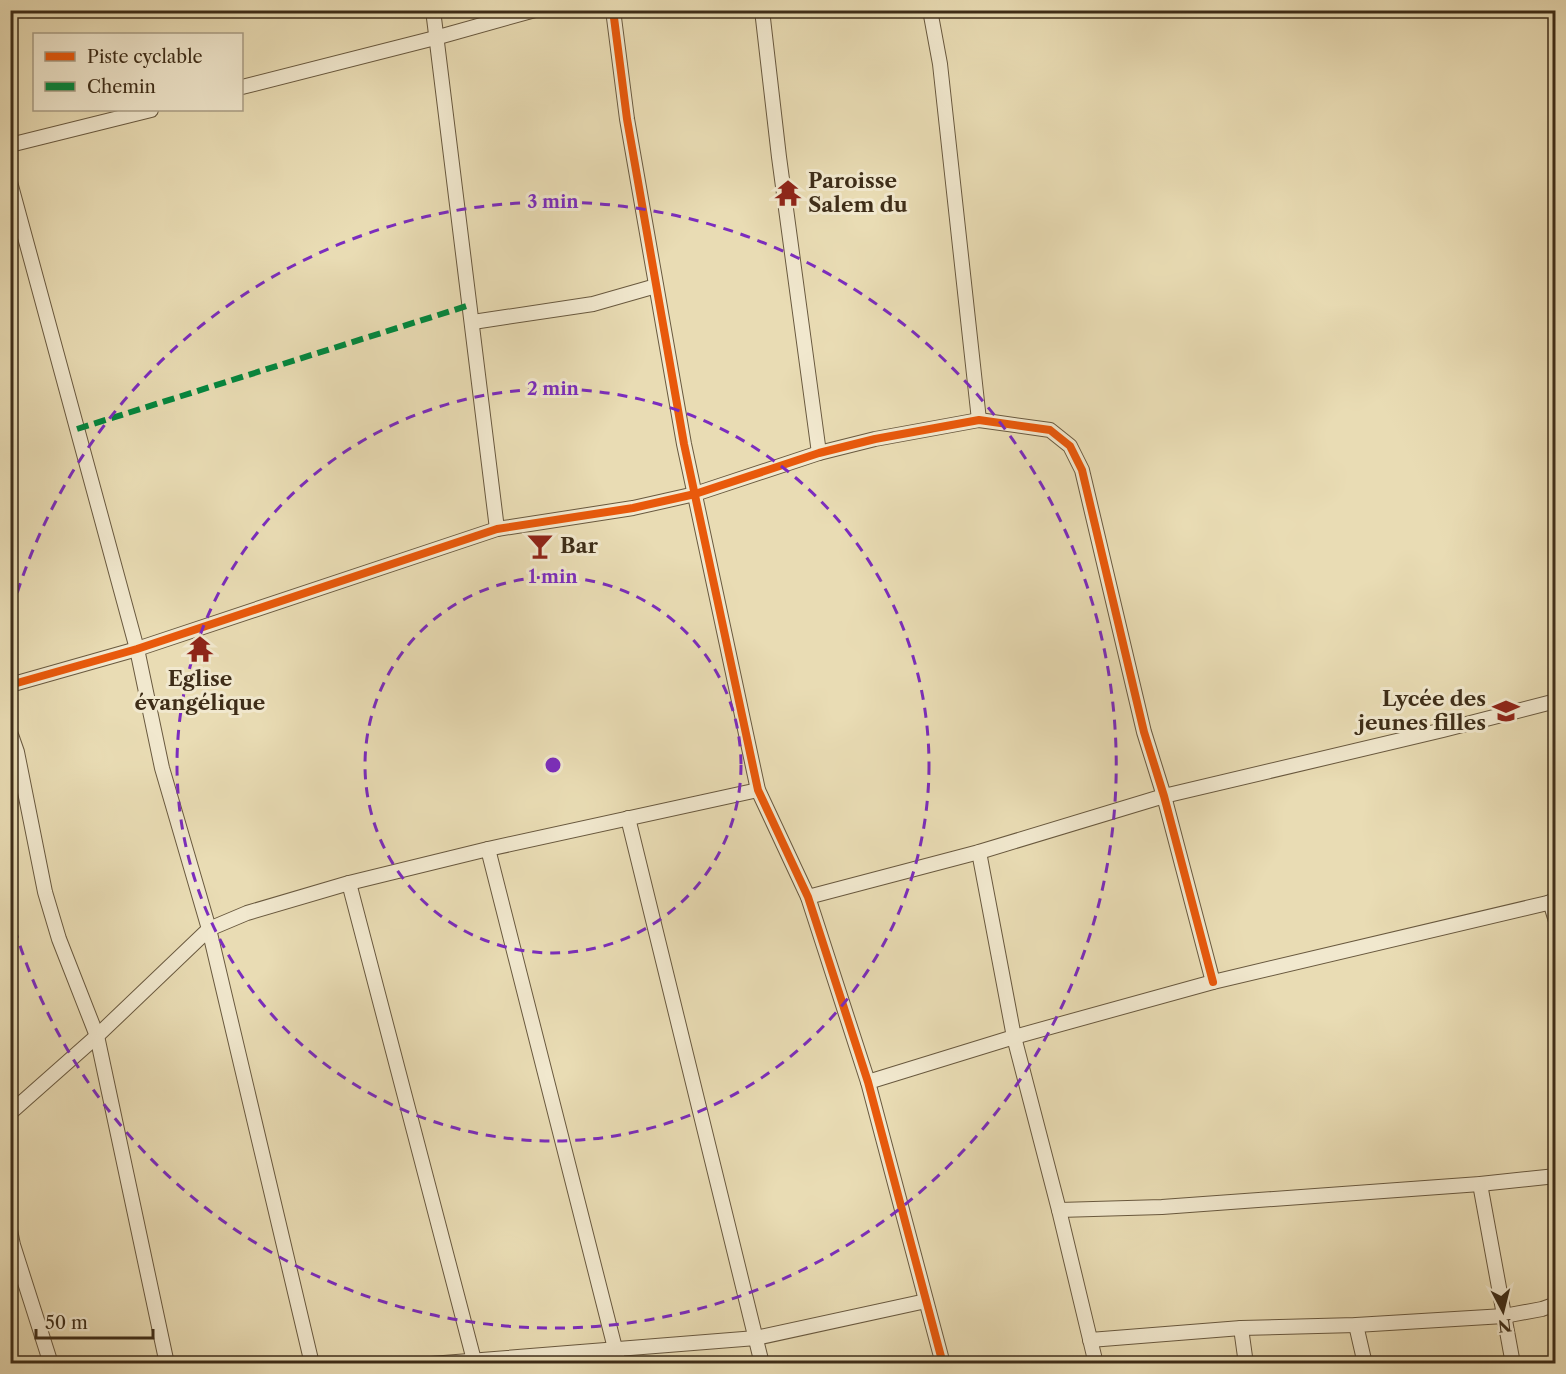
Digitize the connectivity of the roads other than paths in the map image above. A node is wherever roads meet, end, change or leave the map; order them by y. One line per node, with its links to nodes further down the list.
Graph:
1 (433, 10): 6 (street)
2 (535, 10): 6 (street)
3 (613, 10): 11 (street)
4 (762, 10): 14 (street)
5 (930, 10): 13 (street)
6 (435, 38): 7 (street); 12 (street)
7 (243, 87)
8 (147, 111): 9 (street)
9 (10, 145)
10 (10, 182): 17 (street)
11 (656, 286): 12 (street); 15 (street)
12 (473, 322): 16 (street)
13 (979, 420): 14 (street); 22 (street)
14 (819, 453): 15 (street)
15 (695, 494): 16 (street); 21 (street)
16 (497, 529): 17 (street)
17 (137, 649): 18 (street); 30 (street)
18 (10, 685)
19 (1556, 701): 22 (street)
20 (10, 732): 32 (street)
21 (759, 790): 23 (street); 27 (street)
22 (1164, 796): 25 (street); 31 (street)
23 (628, 818): 24 (street); 46 (street)
24 (488, 849): 26 (street); 48 (street)
25 (979, 852): 27 (street); 33 (street)
26 (349, 883): 30 (street); 49 (street)
27 (808, 897): 34 (street)
28 (1553, 902): 29 (street); 31 (street)
29 (1556, 921)
30 (209, 929): 32 (street); 52 (street)
31 (1213, 982): 33 (street)
32 (97, 1036): 35 (street); 51 (street)
33 (1014, 1037): 34 (street); 38 (street)
34 (868, 1082): 41 (street)
35 (10, 1113)
36 (1556, 1176): 37 (street)
37 (1480, 1184): 38 (street); 43 (street)
38 (1059, 1210): 47 (street)
39 (10, 1230): 40 (street)
40 (12, 1245): 50 (street)
41 (927, 1301): 46 (street); 56 (street)
42 (1556, 1304): 43 (street)
43 (1504, 1316): 44 (street); 60 (street)
44 (1356, 1325): 45 (street); 59 (street)
45 (1241, 1328): 47 (street); 58 (street)
46 (756, 1338): 48 (street); 55 (street)
47 (1090, 1340): 57 (street)
48 (615, 1349): 49 (street); 54 (street)
49 (475, 1362): 53 (street)
50 (51, 1364)
51 (167, 1364)
52 (312, 1364)
53 (431, 1364)
54 (619, 1364)
55 (762, 1364)
56 (943, 1364)
57 (1096, 1364)
58 (1246, 1364)
59 (1365, 1364)
60 (1513, 1364)

